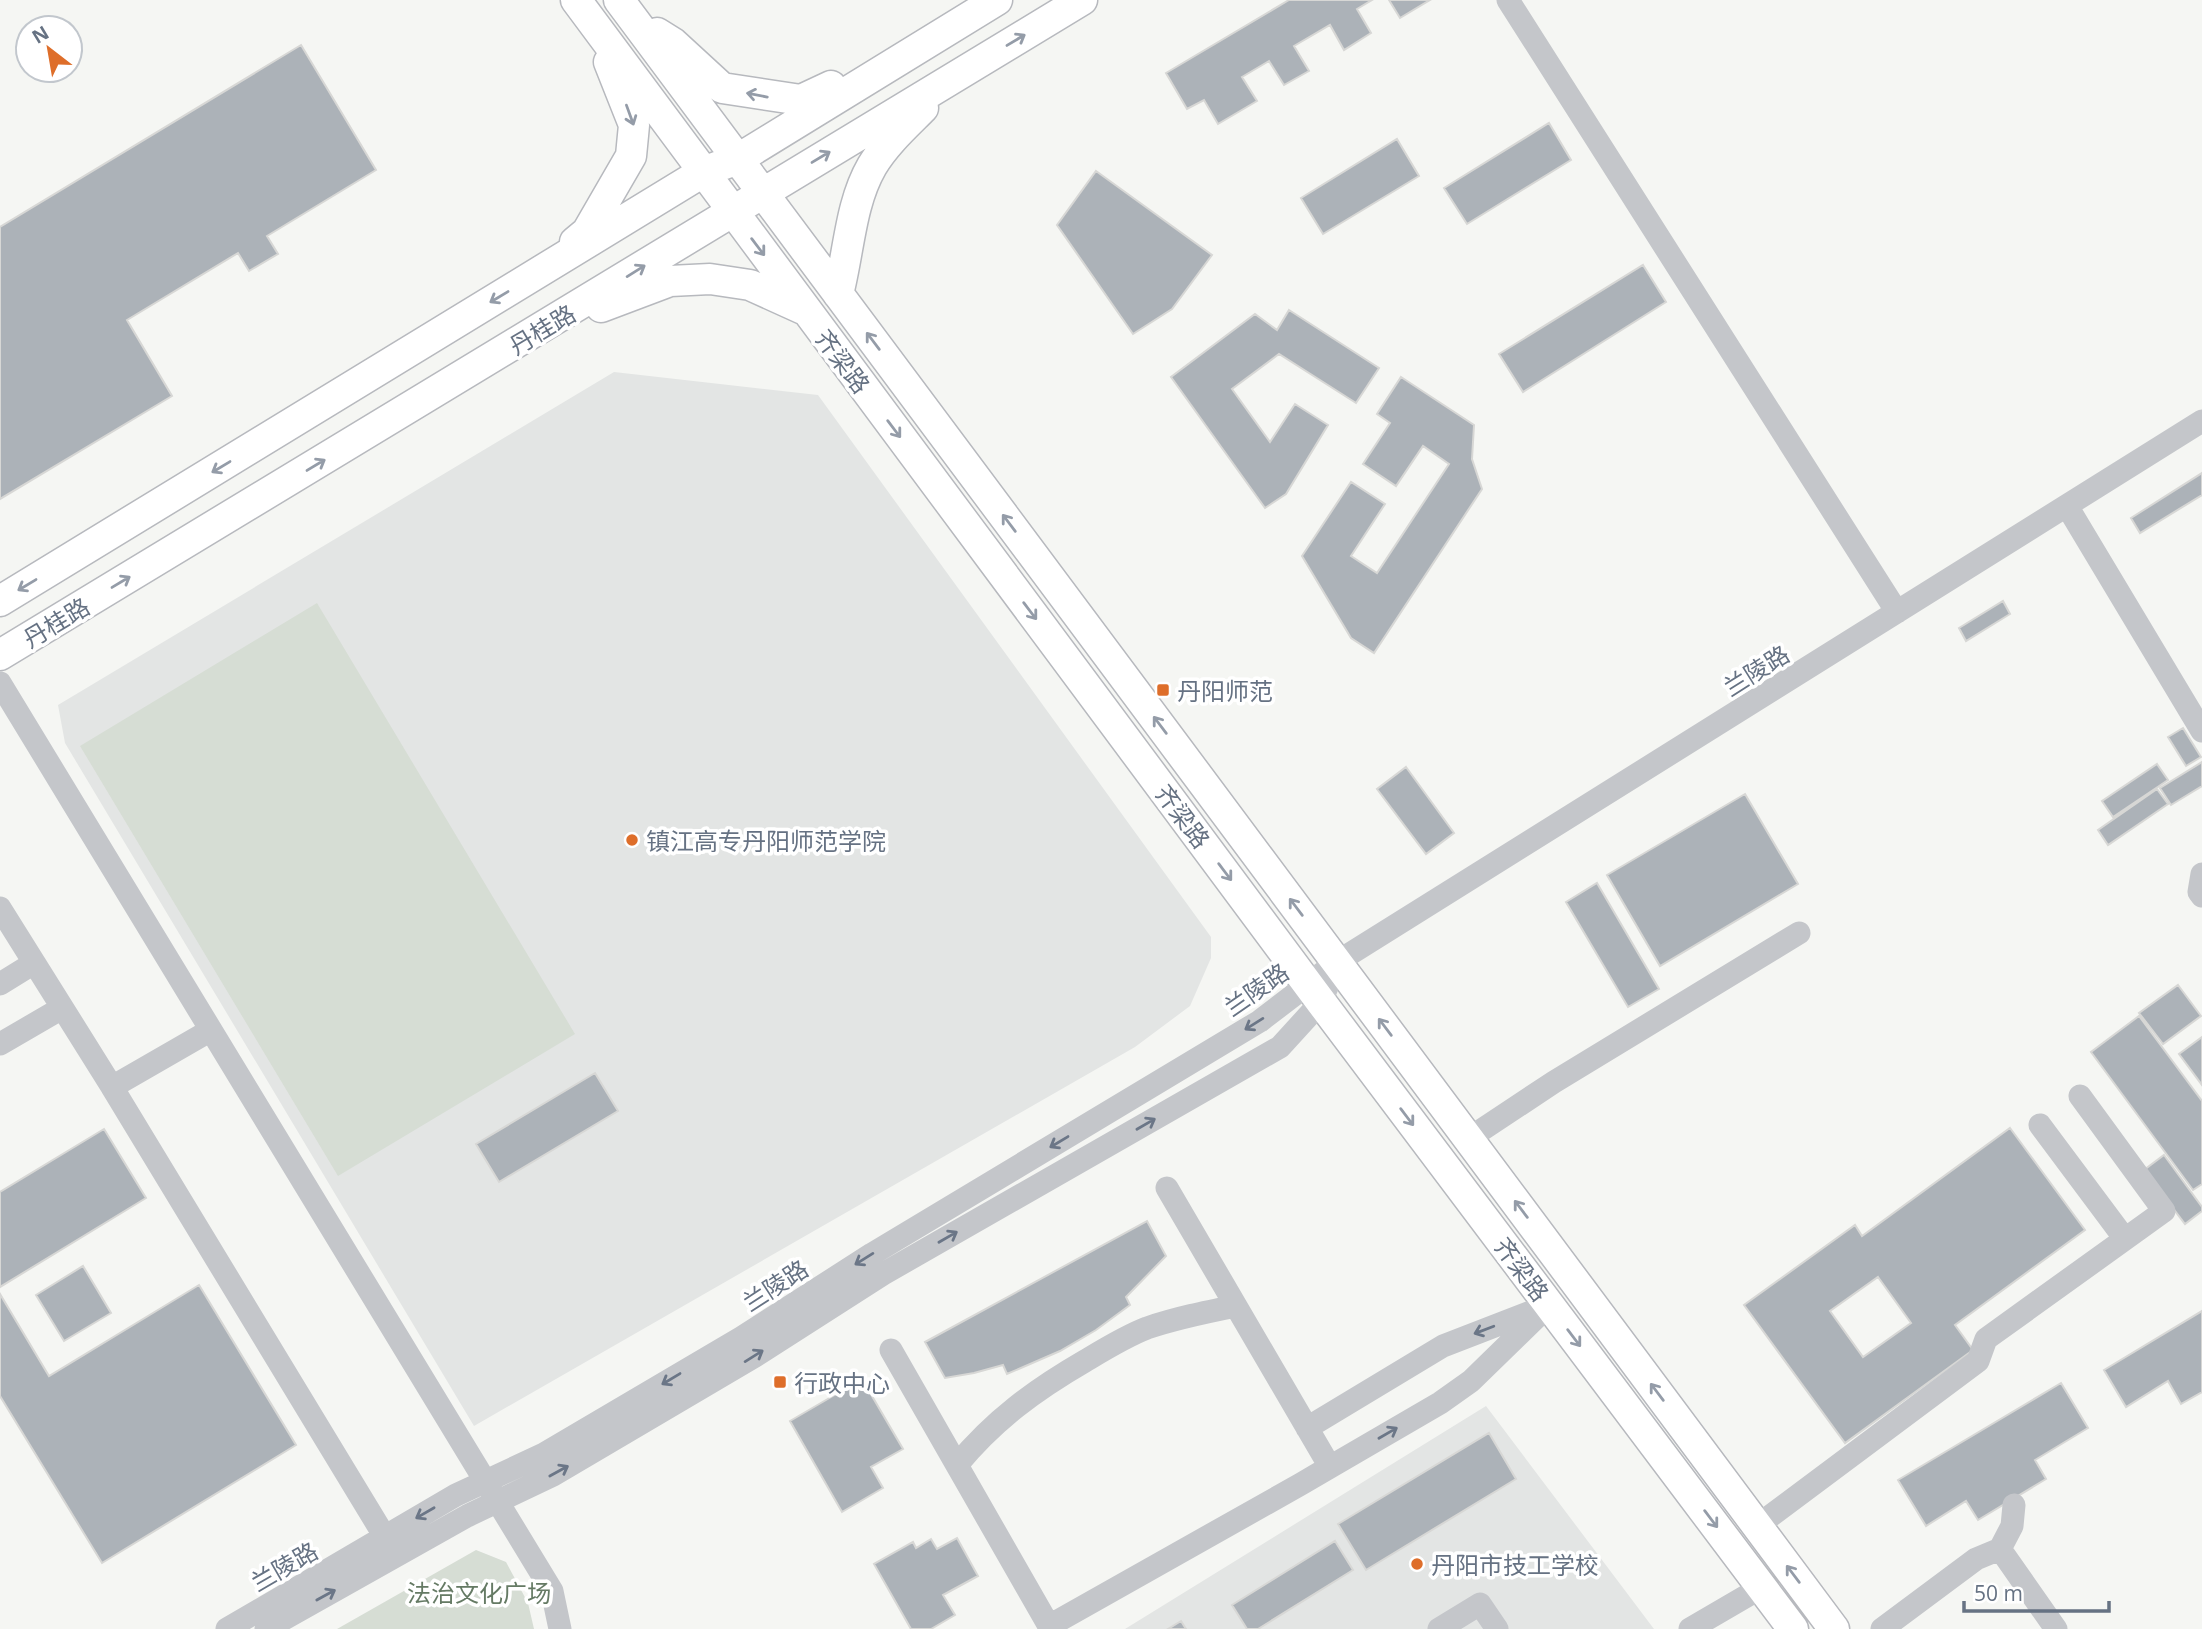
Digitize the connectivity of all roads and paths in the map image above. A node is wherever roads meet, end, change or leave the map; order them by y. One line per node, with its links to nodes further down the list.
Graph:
1 (576, 0): 6 (main road, 齐梁路)
2 (997, 0): 7 (main road, 丹桂路)
3 (1082, 0): 8 (main road, 丹桂路, one-way to 3)
4 (1508, 0): 20 (street)
5 (625, 7): 7 (main road, one-way to 5); 9 (main road, 齐梁路)
6 (597, 29): 10 (main road, 齐梁路); 13 (main road, one-way to 13)
7 (933, 39): 9 (main road, 丹桂路)
8 (959, 74): 11 (main road, 丹桂路, one-way to 8); 14 (main road)
9 (738, 159): 10 (main road, 丹桂路); 11 (main road, 齐梁路)
10 (704, 172): 12 (main road, 齐梁路); 13 (main road, 丹桂路)
11 (762, 192): 12 (main road, 丹桂路); 14 (main road, 齐梁路)
12 (732, 212): 15 (main road, 齐梁路, one-way to 15); 16 (main road, 丹桂路, one-way to 12)
13 (533, 276): 19 (main road, 丹桂路, one-way to 19)
14 (838, 293): 28 (main road, 齐梁路, one-way to 14)
15 (806, 311): 16 (main road); 31 (main road, 齐梁路, one-way to 31)
16 (544, 327): 21 (main road, 丹桂路, one-way to 16)
17 (2202, 421): 18 (street, 兰陵路)
18 (2067, 506): 20 (street, 兰陵路); 23 (street)
19 (0, 601)
20 (1897, 612): 28 (street, 兰陵路)
21 (0, 656)
22 (0, 683): 33 (street)
23 (2202, 731)
24 (2202, 874): 25 (street)
25 (2202, 896)
26 (2, 917): 29 (street)
27 (1799, 933): 38 (street)
28 (1337, 962): 31 (street, 兰陵路); 38 (main road, 齐梁路, one-way to 28)
29 (34, 963): 30 (street); 32 (street)
30 (0, 984)
31 (1315, 993): 41 (main road, 齐梁路, one-way to 41); 47 (street, 兰陵路, one-way to 47); 48 (street, 兰陵路, one-way to 31)
32 (62, 1008): 34 (street); 35 (street)
33 (211, 1030): 35 (street); 47 (street)
34 (0, 1044)
35 (112, 1087): 51 (street)
36 (2080, 1096): 40 (street)
37 (2040, 1125): 40 (street)
38 (1468, 1139): 50 (main road, 齐梁路, one-way to 38)
39 (1167, 1188): 42 (street)
40 (2125, 1239): 50 (street)
41 (1549, 1305): 44 (street, one-way to 44); 46 (street, one-way to 41); 53 (main road, 齐梁路, one-way to 53)
42 (1236, 1306): 44 (street); 45 (street)
43 (891, 1350): 45 (street)
44 (1307, 1428): 46 (street)
45 (957, 1465): 46 (street)
46 (1329, 1467)
47 (485, 1482): 48 (street); 51 (street, 兰陵路, one-way to 51)
48 (497, 1502): 55 (street, 兰陵路, one-way to 48); 56 (street)
49 (2014, 1505): 52 (street)
50 (1757, 1526): 61 (main road, 齐梁路, one-way to 50)
51 (384, 1537): 54 (street, 兰陵路)
52 (2000, 1549): 62 (street); 63 (street)
53 (1762, 1587): 59 (street); 60 (main road, 齐梁路)
54 (227, 1629)
55 (266, 1629)
56 (559, 1629)
57 (1439, 1629): 58 (street)
58 (1497, 1629)
59 (1690, 1629)
60 (1793, 1629)
61 (1834, 1629)
62 (1882, 1629)
63 (2056, 1629)

